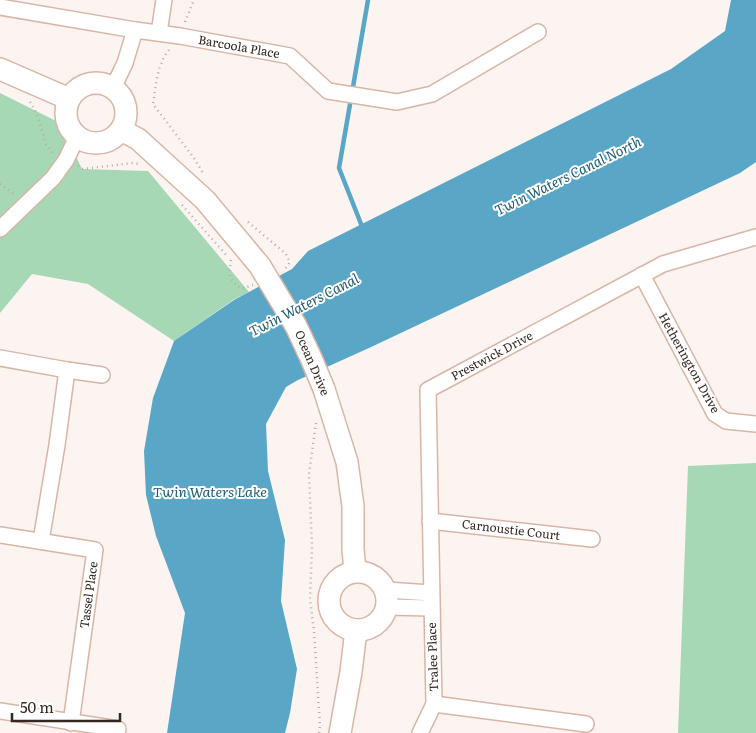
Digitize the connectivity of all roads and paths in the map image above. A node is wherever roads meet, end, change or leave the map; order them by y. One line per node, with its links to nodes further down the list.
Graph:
1 (164, 0): 6 (street)
2 (194, 0): 7 (path)
3 (0, 7): 4 (street, Barcoola Place)
4 (135, 30): 6 (street, Barcoola Place); 9 (street)
5 (538, 32): 7 (street, Barcoola Place)
6 (159, 33): 7 (street, Barcoola Place)
7 (180, 36): 16 (path)
8 (0, 70): 10 (street)
9 (113, 88): 10 (street); 12 (street)
10 (69, 100): 13 (street)
11 (29, 101): 14 (path)
12 (121, 130): 13 (street); 23 (street, Ocean Drive)
13 (77, 137): 14 (street)
14 (66, 160): 15 (path); 18 (street)
15 (143, 165)
16 (207, 179)
17 (0, 184): 18 (path)
18 (27, 204): 21 (street)
19 (182, 205): 23 (path)
20 (247, 221): 23 (path)
21 (0, 229)
22 (756, 237): 24 (street, Prestwick Drive)
23 (265, 274): 34 (street, Ocean Drive, bridge)
24 (642, 275): 29 (street, Hetherington Drive); 30 (street, Prestwick Drive)
25 (0, 358): 26 (street)
26 (67, 370): 27 (street); 33 (street)
27 (102, 375)
28 (317, 417): 44 (path)
29 (756, 424)
30 (430, 521): 32 (street, Carnoustie Court); 35 (street, Prestwick Drive)
31 (0, 536): 33 (street, Tassel Place)
32 (592, 540)
33 (41, 541): 41 (street, Tassel Place)
34 (356, 571): 36 (street); 38 (street)
35 (431, 593): 36 (street); 37 (street, Prestwick Drive)
36 (387, 598): 37 (street); 38 (street)
37 (431, 608): 39 (street, Tralee Place)
38 (356, 630): 45 (street)
39 (434, 704): 42 (street); 46 (street, Tralee Place)
40 (0, 711): 41 (street)
41 (71, 723): 43 (street)
42 (586, 724)
43 (118, 729)
44 (319, 733)
45 (340, 733)
46 (420, 733)

